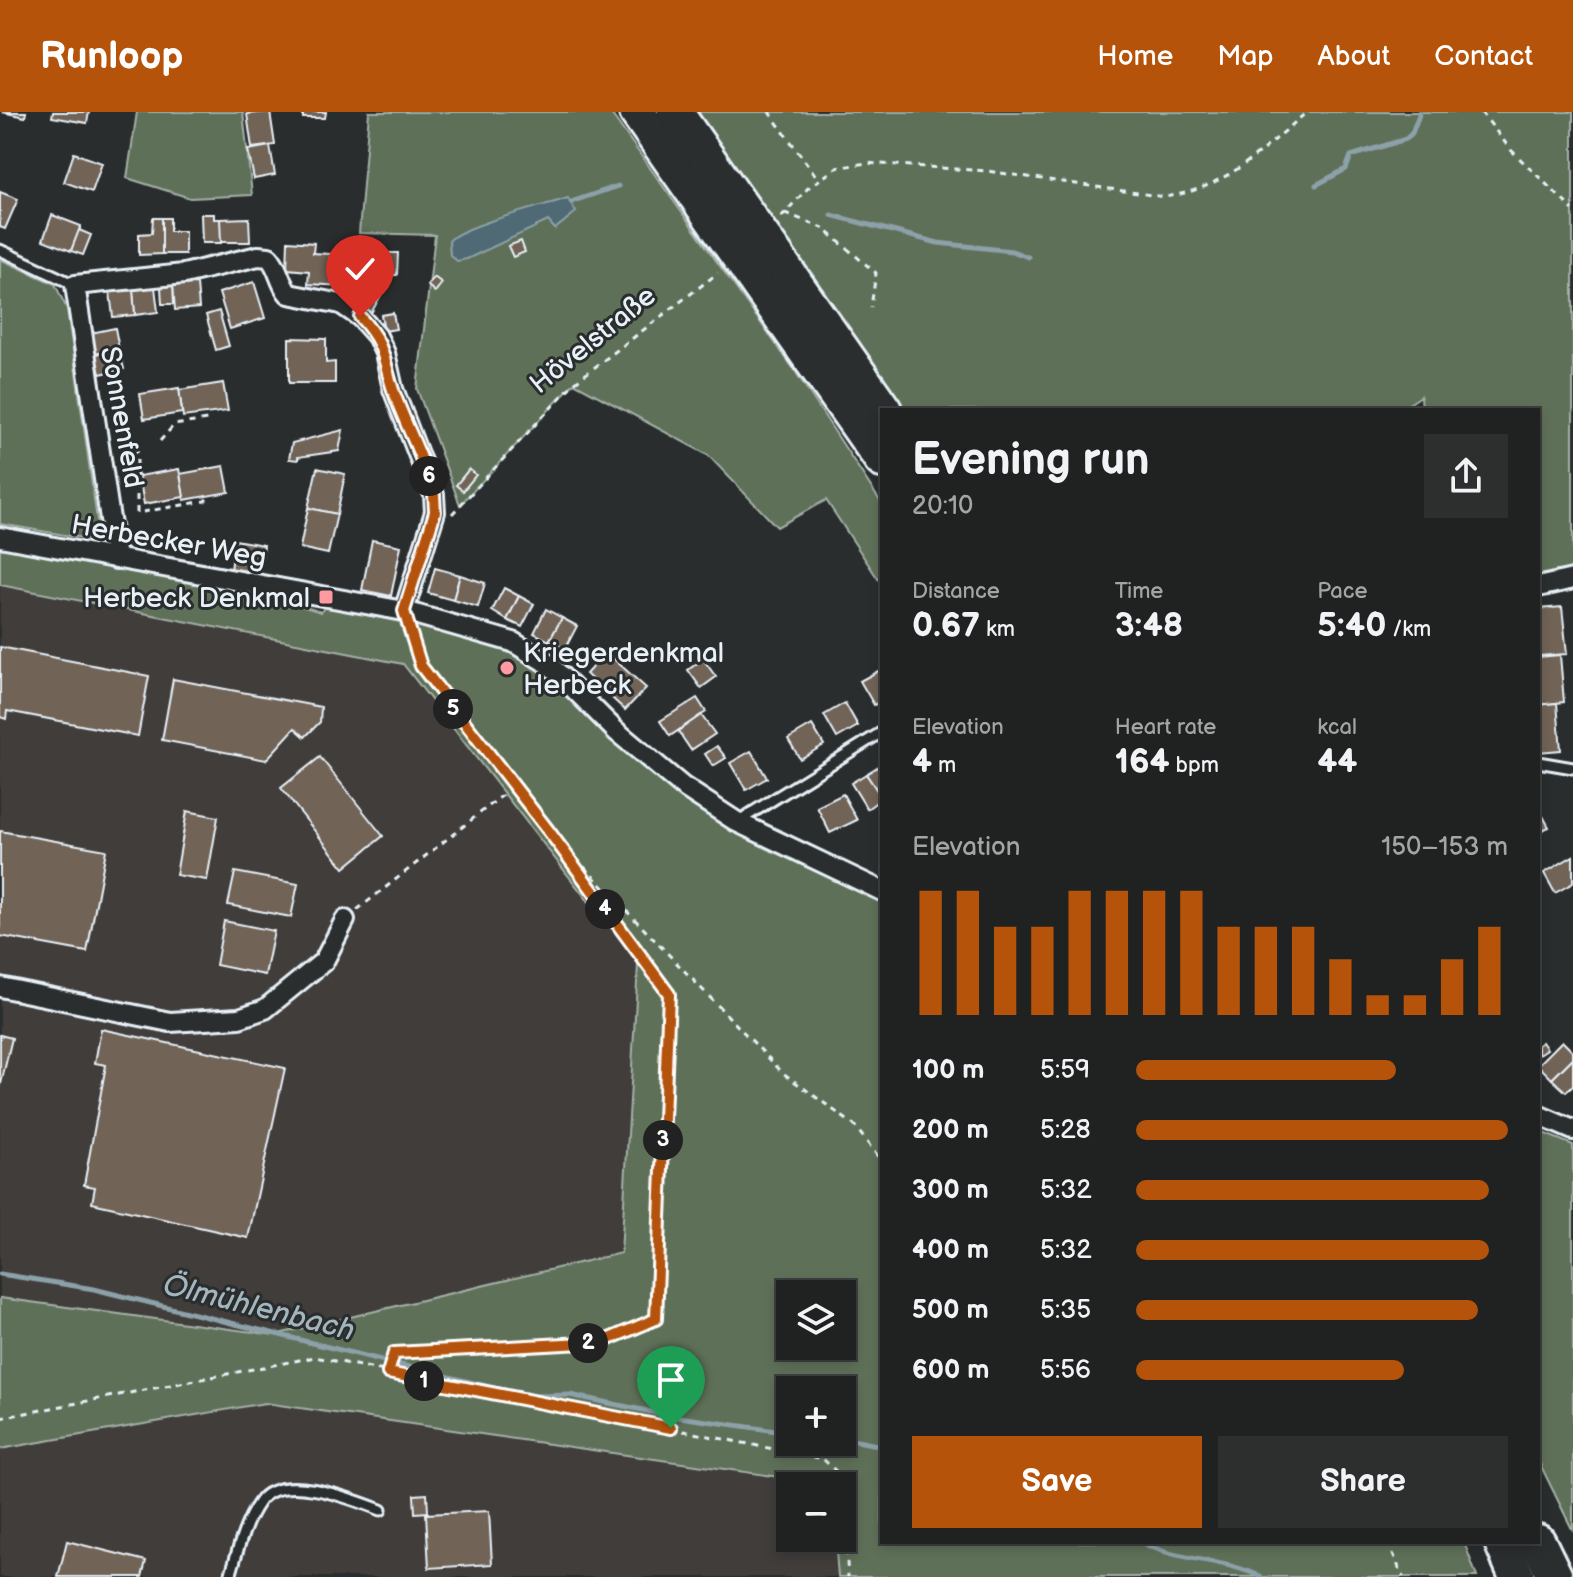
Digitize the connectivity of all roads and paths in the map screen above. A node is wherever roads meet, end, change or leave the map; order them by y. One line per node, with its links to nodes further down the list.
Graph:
1 (637, 112): 18 (highway)
2 (675, 112): 14 (highway)
3 (769, 112): 6 (path)
4 (1307, 112): 6 (path)
5 (1481, 112): 7 (path)
6 (819, 180): 8 (path)
7 (1573, 210)
8 (785, 213): 9 (path); 13 (path)
9 (775, 223)
10 (0, 250): 12 (lane)
11 (718, 273): 21 (path, Hövelstraße)
12 (75, 285): 21 (street); 22 (street, Sonnenfeld)
13 (871, 307)
14 (883, 408)
15 (206, 414): 16 (path)
16 (160, 441)
17 (137, 447): 19 (path)
18 (880, 457)
19 (209, 496)
20 (0, 537): 22 (street, Herbecker Weg)
21 (427, 539): 25 (street)
22 (116, 559): 25 (street, Herbecker Weg)
23 (1573, 579): 24 (street)
24 (1540, 587)
25 (404, 611): 29 (path); 30 (street, Herbecker Weg)
26 (880, 733): 30 (lane)
27 (1540, 762): 28 (lane)
28 (1573, 768)
29 (513, 787): 31 (path); 33 (path)
30 (737, 822): 32 (street, Herbecker Weg)
31 (548, 830): 37 (path); 38 (path)
32 (880, 890)
33 (345, 920): 34 (street)
34 (0, 987)
35 (1540, 1116): 36 (street)
36 (1573, 1130)
37 (880, 1159)
38 (388, 1373): 39 (path); 40 (path)
39 (0, 1418)
40 (837, 1472)
41 (381, 1510): 48 (lane)
42 (1389, 1544): 50 (path)
43 (1484, 1544): 51 (highway)
44 (1503, 1544): 52 (highway)
45 (1532, 1544): 53 (highway)
46 (1539, 1544): 54 (highway)
47 (846, 1552): 49 (path)
48 (230, 1577)
49 (848, 1577)
50 (1403, 1577)
51 (1498, 1577)
52 (1517, 1577)
53 (1545, 1577)
54 (1555, 1577)

